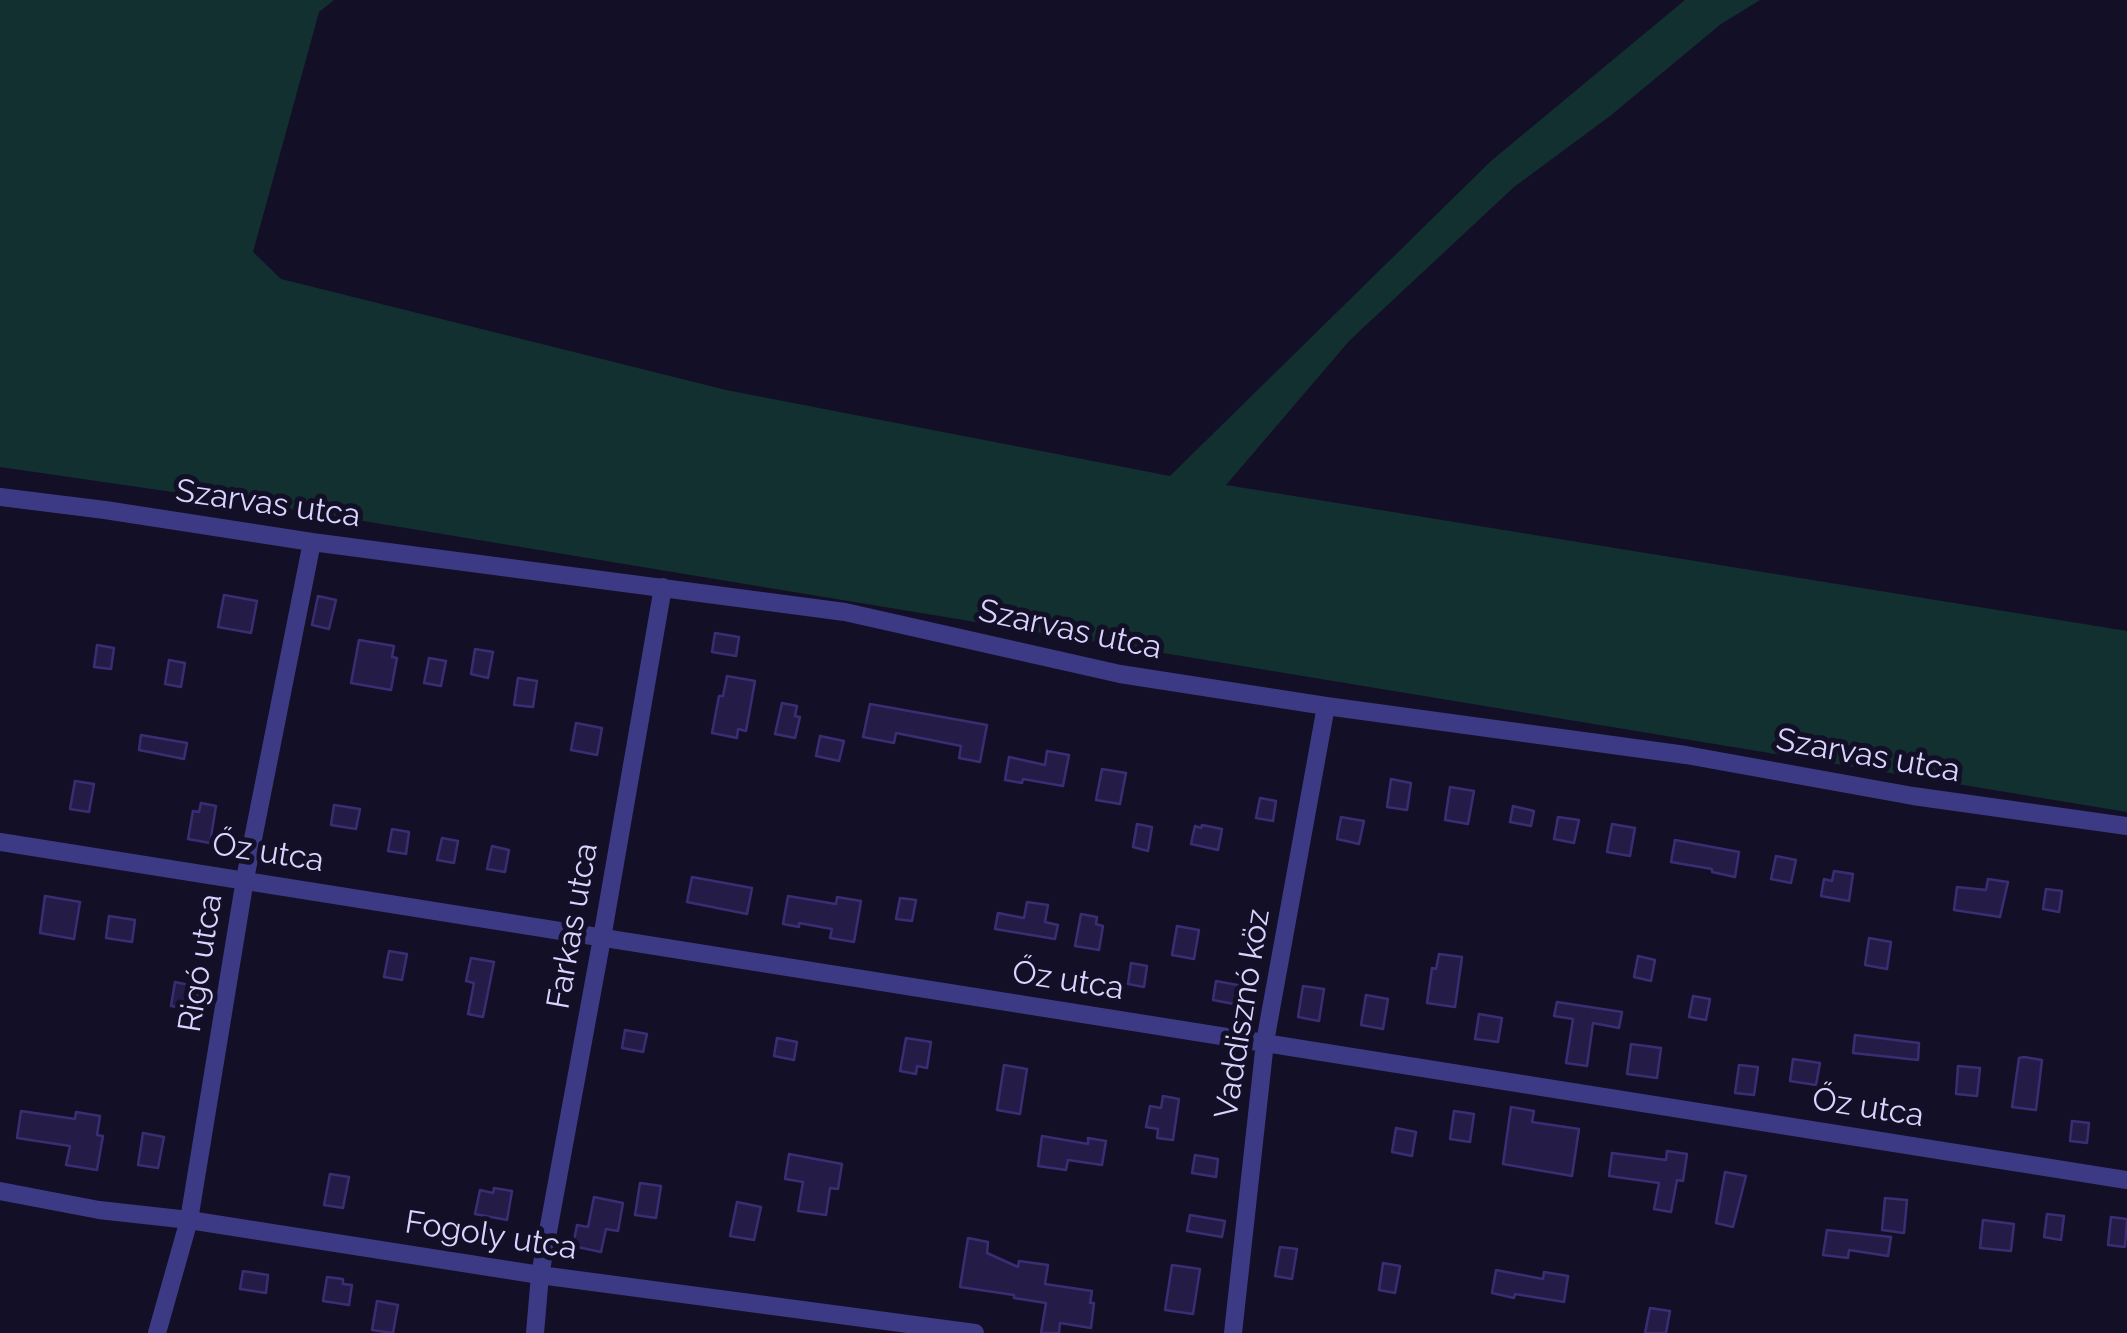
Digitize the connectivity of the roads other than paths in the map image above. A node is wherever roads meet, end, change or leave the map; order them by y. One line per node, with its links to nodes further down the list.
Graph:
1 (0, 497): 2 (street, Szarvas utca)
2 (312, 542): 3 (street, Szarvas utca); 7 (street, Rigó utca)
3 (662, 587): 4 (street, Szarvas utca); 8 (street, Farkas utca)
4 (1326, 706): 5 (street, Szarvas utca); 9 (street, Vaddisznó köz)
5 (2127, 826)
6 (0, 842): 7 (street, Őz utca)
7 (245, 880): 8 (street, Őz utca); 12 (street, Rigó utca)
8 (602, 938): 9 (street, Őz utca); 13 (street, Farkas utca)
9 (1265, 1042): 10 (street, Őz utca); 17 (street, Vaddisznó köz)
10 (2127, 1180)
11 (0, 1191): 12 (street, Fogoly utca)
12 (190, 1220): 13 (street, Fogoly utca); 14 (street, Rigó utca)
13 (540, 1275): 15 (street, Farkas utca); 16 (street, Fogoly utca)
14 (157, 1333)
15 (535, 1333)
16 (975, 1333)
17 (1234, 1333)

